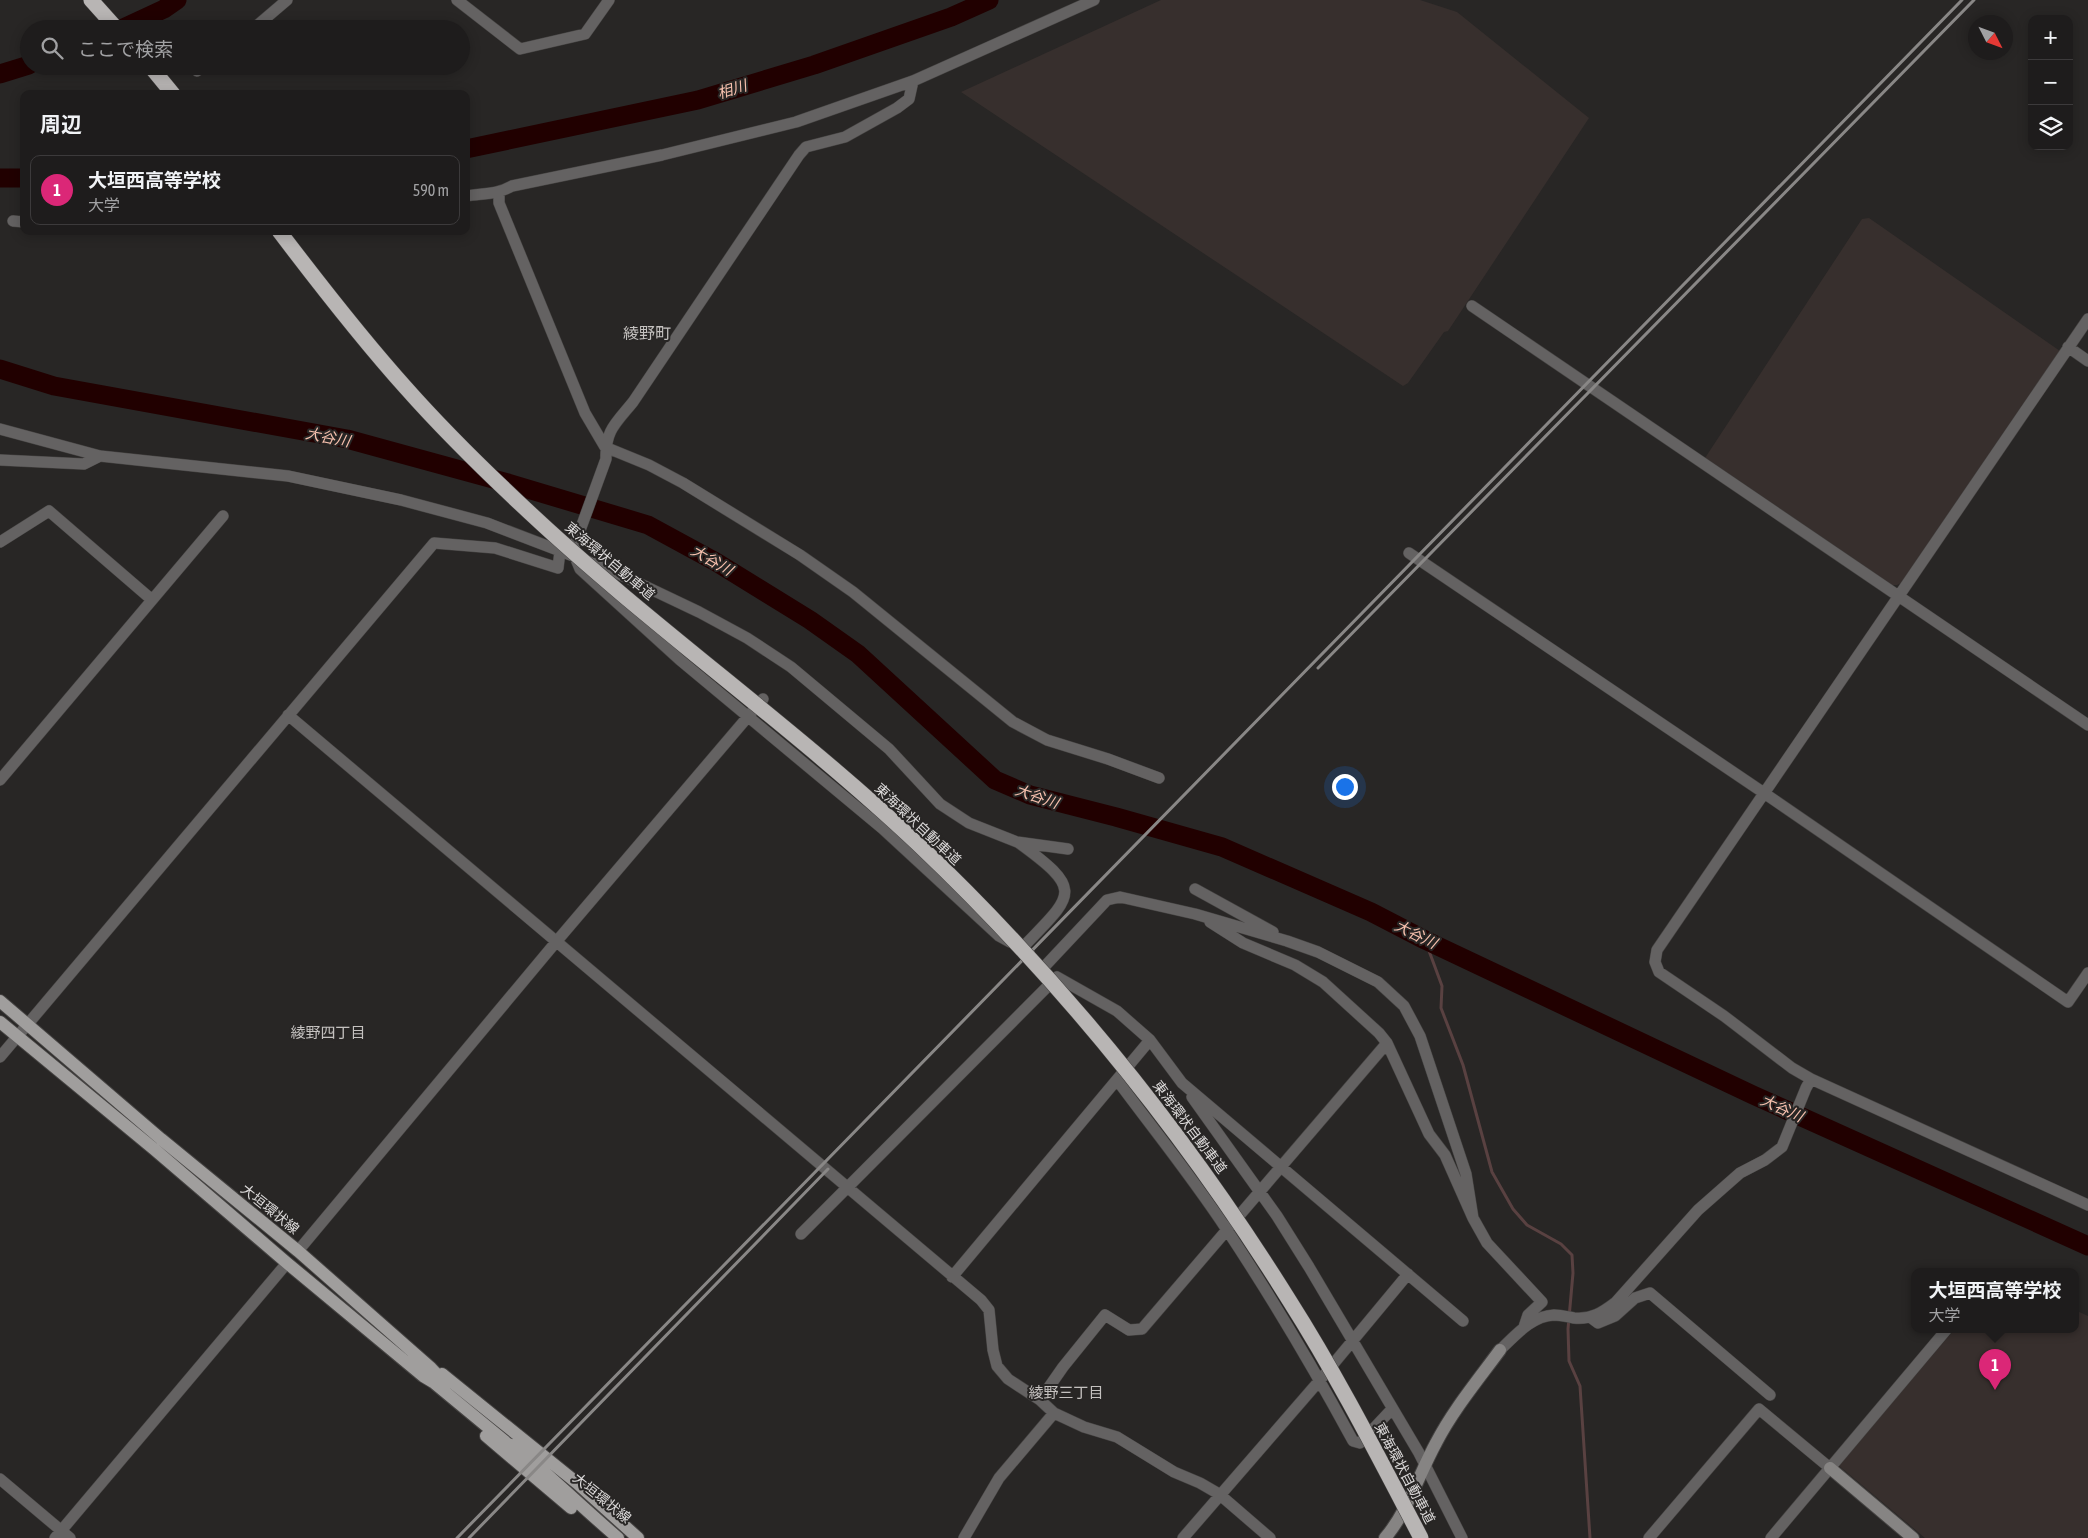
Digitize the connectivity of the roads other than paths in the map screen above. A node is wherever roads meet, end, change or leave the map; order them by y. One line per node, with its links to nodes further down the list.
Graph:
1 (91, 0): 6 (highway)
2 (287, 0): 7 (street)
3 (457, 0): 4 (street)
4 (609, 0)
5 (1094, 0): 9 (street)
6 (109, 20)
7 (264, 20)
8 (157, 75): 10 (highway)
9 (913, 81): 11 (street); 19 (street)
10 (169, 90)
11 (499, 193): 12 (street); 19 (street)
12 (470, 195)
13 (282, 235): 92 (highway, 東海環状自動車道, bridge)
14 (1472, 306): 26 (street)
15 (2088, 319): 16 (street)
16 (2068, 347): 17 (street); 26 (street)
17 (2088, 361)
18 (0, 429): 20 (street)
19 (605, 447): 25 (street); 32 (street)
20 (100, 456): 21 (street); 25 (street)
21 (0, 460)
22 (223, 516): 27 (street)
23 (0, 542): 27 (street)
24 (1409, 553): 34 (street)
25 (568, 554): 29 (street); 30 (street); 35 (street)
26 (1899, 596): 31 (street); 34 (street)
27 (151, 600): 33 (street)
28 (763, 700): 30 (street)
29 (288, 715): 40 (street); 47 (street)
30 (748, 716): 40 (street); 41 (street)
31 (2088, 726)
32 (1159, 778)
33 (0, 780)
34 (1764, 793): 43 (street); 54 (street)
35 (1017, 842): 36 (street); 41 (street)
36 (1068, 849)
37 (1195, 889): 39 (street)
38 (1195, 914): 39 (street); 42 (street); 50 (street)
39 (1287, 941): 59 (street)
40 (556, 942): 56 (street); 62 (street)
41 (1022, 948): 42 (street)
42 (1045, 966): 44 (street)
43 (2088, 973)
44 (1057, 977): 49 (street); 56 (street)
45 (0, 1001): 47 (main road, 大垣環状線)
46 (0, 1022): 48 (main road, 大垣環状線)
47 (28, 1024): 48 (street); 62 (main road, 大垣環状線)
48 (18, 1038): 51 (street); 63 (main road, 大垣環状線)
49 (1150, 1040): 52 (street); 53 (street)
50 (1387, 1044): 55 (street); 59 (street)
51 (0, 1056)
52 (1117, 1080): 60 (street); 65 (street)
53 (1182, 1083): 55 (street); 57 (street)
54 (1809, 1084): 58 (street); 66 (street)
55 (1280, 1166): 57 (street); 64 (street)
56 (847, 1187): 61 (street); 65 (street)
57 (1259, 1190): 60 (street); 70 (street)
58 (2088, 1205)
59 (1473, 1218): 68 (street)
60 (1227, 1229): 73 (street); 75 (street)
61 (801, 1234)
62 (298, 1251): 72 (main road, 大垣環状線)
63 (287, 1263): 72 (main road, 大垣環状線); 83 (street)
64 (1408, 1274): 67 (street); 70 (street)
65 (952, 1277): 75 (street)
66 (1590, 1317): 68 (street); 74 (street)
67 (1463, 1321)
68 (1524, 1327): 71 (street)
69 (1944, 1333): 79 (street)
70 (1353, 1340): 73 (street); 76 (street)
71 (1500, 1350): 78 (street)
72 (427, 1372): 81 (main road, 大垣環状線); 84 (main road); 87 (main road)
73 (1320, 1380): 76 (street); 82 (street)
74 (1770, 1395)
75 (1040, 1400): 77 (street)
76 (1392, 1409): 78 (street)
77 (1054, 1413): 82 (street); 88 (street)
78 (1424, 1464): 91 (street); 93 (street)
79 (1830, 1468): 94 (street); 95 (street); 96 (street)
80 (0, 1479): 83 (street)
81 (558, 1482): 85 (main road, 大垣環状線); 86 (main road, 大垣環状線)
82 (1219, 1494): 89 (street); 90 (street)
83 (62, 1536)
84 (608, 1538)
85 (618, 1538)
86 (628, 1538)
87 (638, 1538)
88 (964, 1538)
89 (1183, 1538)
90 (1270, 1538)
91 (1385, 1538)
92 (1421, 1538)
93 (1462, 1538)
94 (1649, 1538)
95 (1770, 1538)
96 (1913, 1538)

